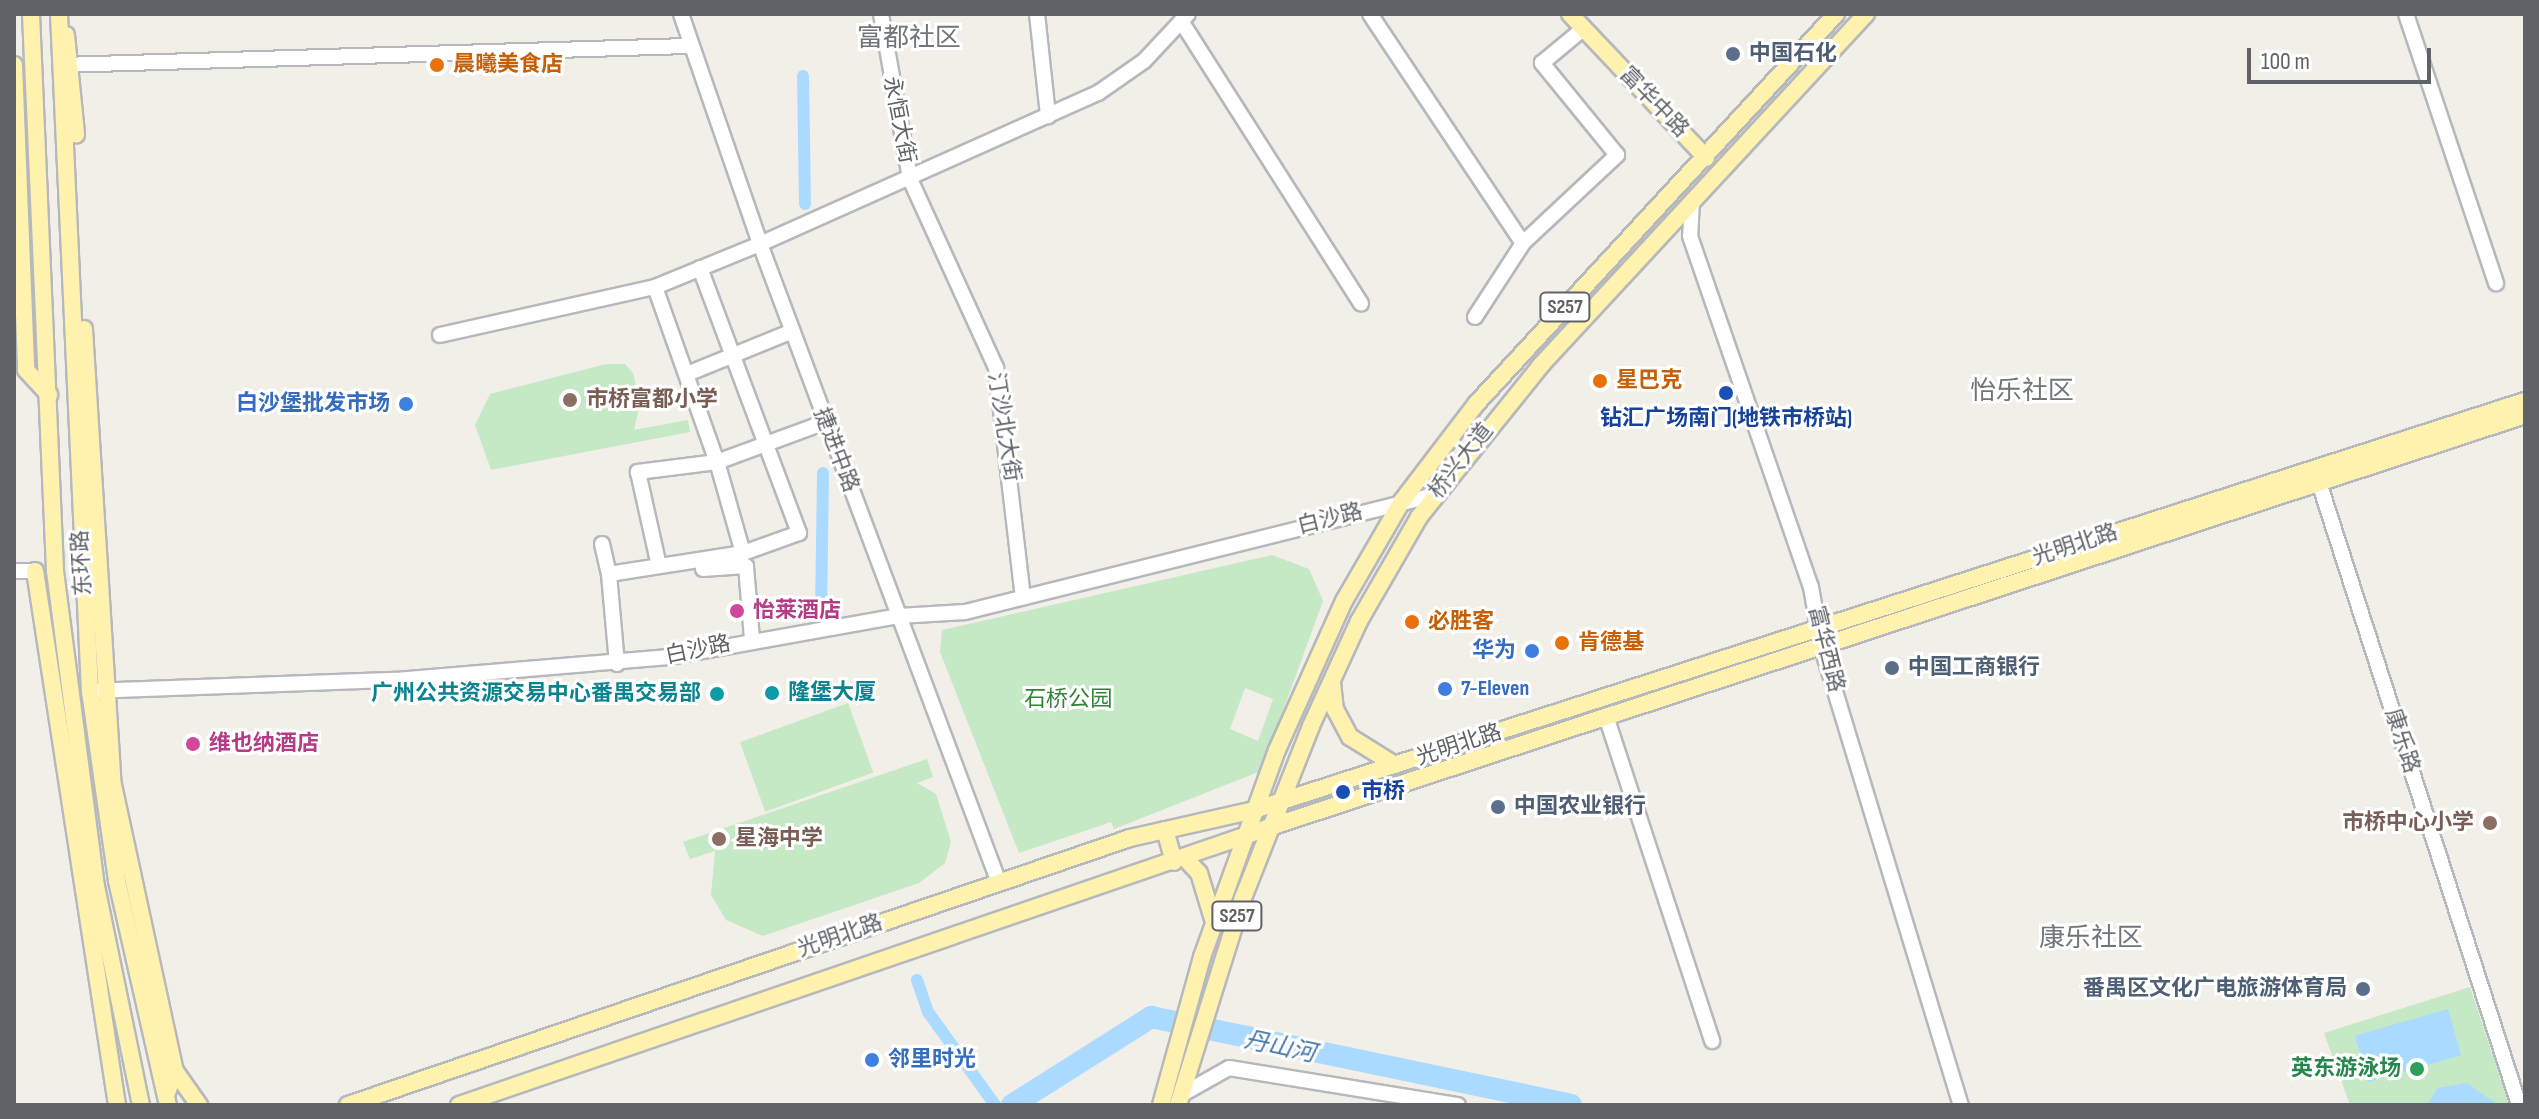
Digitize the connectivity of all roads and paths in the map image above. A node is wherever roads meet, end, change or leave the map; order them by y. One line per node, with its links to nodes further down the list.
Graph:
1 (31, 14): 31 (main road, 东环路)
2 (681, 14): 13 (street, 捷进中路)
3 (881, 14): 18 (street, 永恒大街)
4 (1037, 14): 16 (street)
5 (1370, 14): 20 (street)
6 (1570, 14): 12 (main road, 富华中路)
7 (1836, 14): 17 (main road, 桥兴大道 / S257)
8 (1866, 14): 19 (main road, 桥兴大道 / S257)
9 (2406, 14): 23 (street)
10 (60, 16): 14 (main road)
11 (1184, 18): 16 (street); 25 (street)
12 (1583, 29): 17 (main road, 富华中路); 20 (street)
13 (688, 46): 14 (street); 21 (street, 捷进中路)
14 (69, 64): 39 (main road, 东环路); 42 (main road)
15 (14, 65): 31 (main road)
16 (1048, 116): 18 (street)
17 (1706, 158): 19 (main road, 富华中路); 41 (main road, 桥兴大道 / S257)
18 (910, 179): 21 (street); 52 (street, 汀沙北大街)
19 (1692, 201): 40 (main road, 桥兴大道 / S257); 55 (street, 富华西路)
20 (1523, 243): 26 (street)
21 (760, 244): 22 (street); 27 (street, 捷进中路)
22 (700, 268): 24 (street); 29 (street)
23 (2496, 283)
24 (655, 287): 28 (street); 30 (street)
25 (1361, 304)
26 (1475, 317)
27 (793, 331): 29 (street); 34 (street, 捷进中路)
28 (440, 335)
29 (734, 356): 30 (street); 35 (street)
30 (687, 374): 36 (street)
31 (49, 395): 38 (main road, 东环路)
32 (2525, 401): 37 (main road, 光明北路)
33 (2525, 415): 37 (main road, 光明北路)
34 (826, 422): 35 (street); 53 (street, 捷进中路)
35 (766, 444): 36 (street); 44 (street)
36 (717, 462): 44 (street); 45 (street)
37 (2317, 474): 55 (main road, 光明北路); 57 (main road, 光明北路); 87 (street, 康乐路)
38 (51, 492): 39 (main road); 49 (main road, 东环路)
39 (79, 494): 50 (main road, 东环路)
40 (1433, 495): 41 (street, 白沙路); 59 (main road, 桥兴大道 / S257)
41 (1402, 501): 52 (street, 白沙路); 65 (main road, 桥兴大道 / S257)
42 (94, 533): 50 (main road); 61 (main road)
43 (602, 544): 51 (street)
44 (743, 553): 45 (street)
45 (659, 566): 51 (street)
46 (703, 569): 56 (street)
47 (14, 571): 48 (street)
48 (35, 571): 49 (main road); 54 (main road); 75 (main road)
49 (55, 571): 50 (main road); 54 (main road, 东环路)
50 (82, 571): 60 (main road, 东环路)
51 (609, 574): 58 (street)
52 (1023, 597): 53 (street, 白沙路)
53 (899, 616): 56 (street, 白沙路); 70 (street, 捷进中路)
54 (60, 619): 72 (main road, 东环路)
55 (1818, 627): 57 (street, 富华西路); 63 (main road, 光明北路)
56 (752, 639): 58 (street, 白沙路)
57 (1821, 645): 62 (main road, 光明北路); 79 (street, 富华西路)
58 (617, 664): 61 (street, 白沙路)
59 (1332, 680): 63 (main road); 64 (main road, 桥兴大道 / S257)
60 (90, 691): 61 (street, 白沙路); 77 (main road, 东环路)
61 (108, 693): 76 (main road)
62 (1606, 716): 66 (main road, 光明北路); 74 (street)
63 (1395, 765): 64 (main road, 光明北路)
64 (1281, 801): 65 (main road, 光明北路); 66 (main road, 桥兴大道 / S257)
65 (1254, 810): 67 (main road, 光明北路); 68 (main road, 桥兴大道 / S257)
66 (1270, 827): 68 (main road, 光明北路); 73 (main road, 桥兴大道 / S257)
67 (1165, 830): 69 (main road); 70 (main road, 光明北路)
68 (1246, 835): 69 (main road, 光明北路); 71 (main road, 桥兴大道 / S257)
69 (1179, 859): 71 (main road); 84 (main road, 光明北路)
70 (999, 883): 83 (main road, 光明北路)
71 (1214, 922): 73 (main road, 桥兴大道 / S257)
72 (113, 965): 75 (main road); 81 (main road, 东环路)
73 (1186, 1041): 78 (main road, S257); 85 (main road, S257)
74 (1712, 1041)
75 (111, 1042): 80 (main road)
76 (175, 1071): 77 (main road); 82 (main road)
77 (167, 1100)
78 (1179, 1100): 86 (street)
79 (1960, 1102)
80 (117, 1105)
81 (141, 1105)
82 (199, 1105)
83 (348, 1105)
84 (459, 1105)
85 (1161, 1105)
86 (1458, 1105)
87 (2519, 1105)

